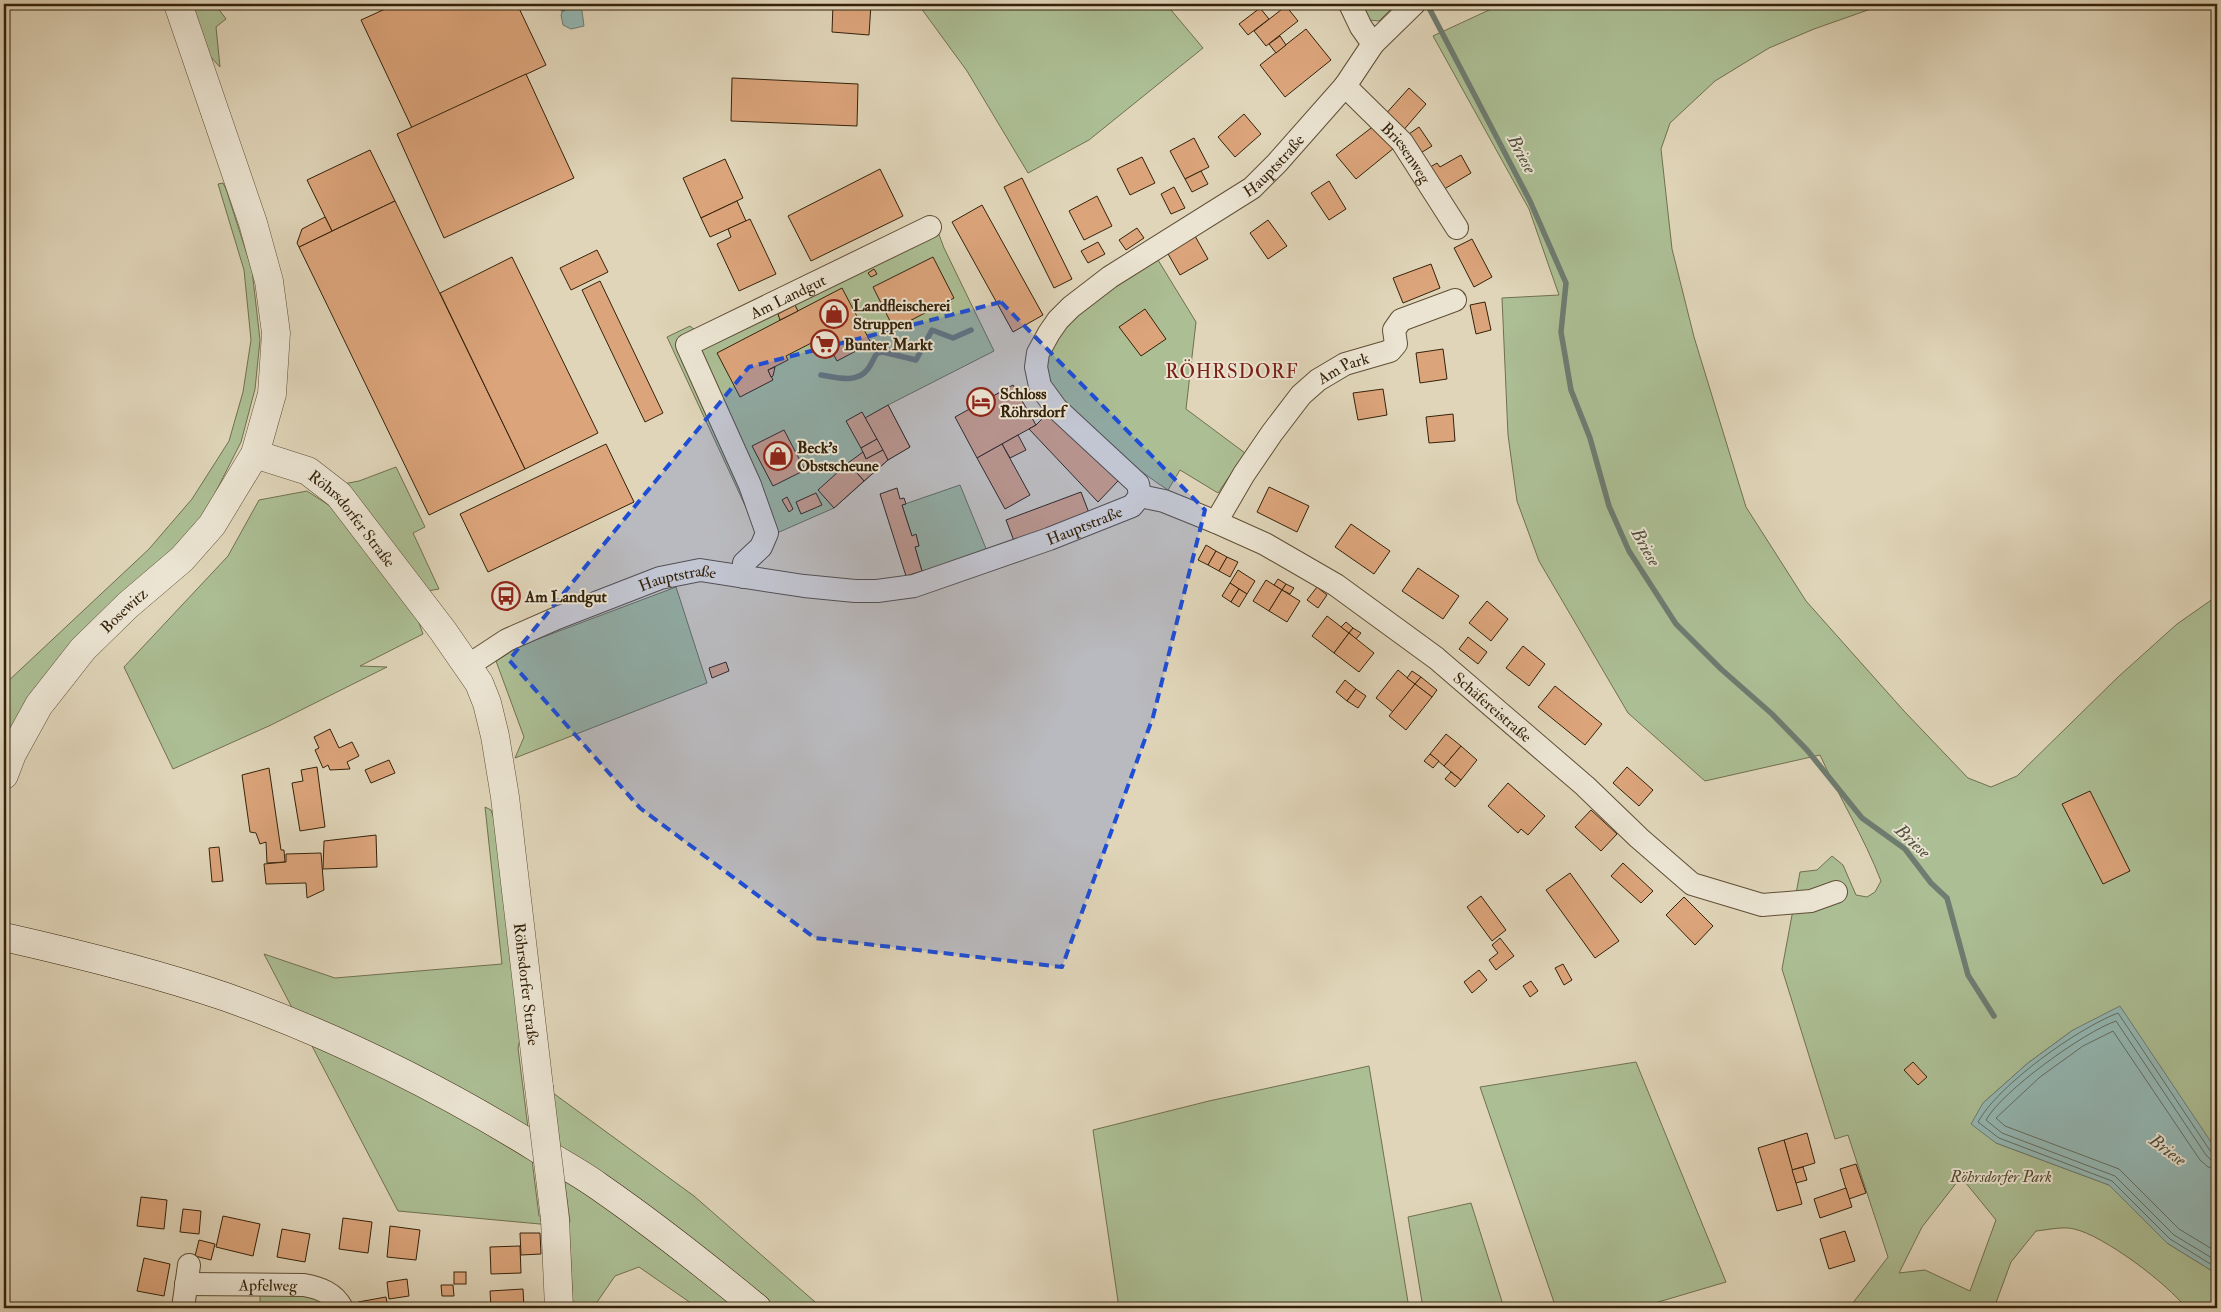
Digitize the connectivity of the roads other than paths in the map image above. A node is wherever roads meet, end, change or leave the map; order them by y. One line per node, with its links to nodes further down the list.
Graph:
1 (178, 4): 9 (street, Bosewitz)
2 (1350, 4): 4 (street)
3 (1414, 4): 4 (street, Hauptstraße)
4 (1373, 44): 5 (street, Hauptstraße)
5 (1344, 86): 7 (street, Briesenweg); 10 (street, Hauptstraße)
6 (930, 226): 12 (street, Am Landgut)
7 (1457, 228)
8 (1455, 300): 11 (street, Am Park)
9 (255, 454): 13 (street, Röhrsdorfer Straße); 14 (street, Bosewitz)
10 (1140, 496): 11 (street, Schäfereistraße); 12 (street, Hauptstraße)
11 (1216, 522): 15 (street, Schäfereistraße)
12 (744, 577): 13 (street, Hauptstraße)
13 (468, 665): 19 (street, Röhrsdorfer Straße, bridge)
14 (4, 776)
15 (1836, 892)
16 (4, 937): 20 (street)
17 (183, 1308): 18 (street, Apfelweg)
18 (342, 1308)
19 (559, 1308)
20 (757, 1308)

